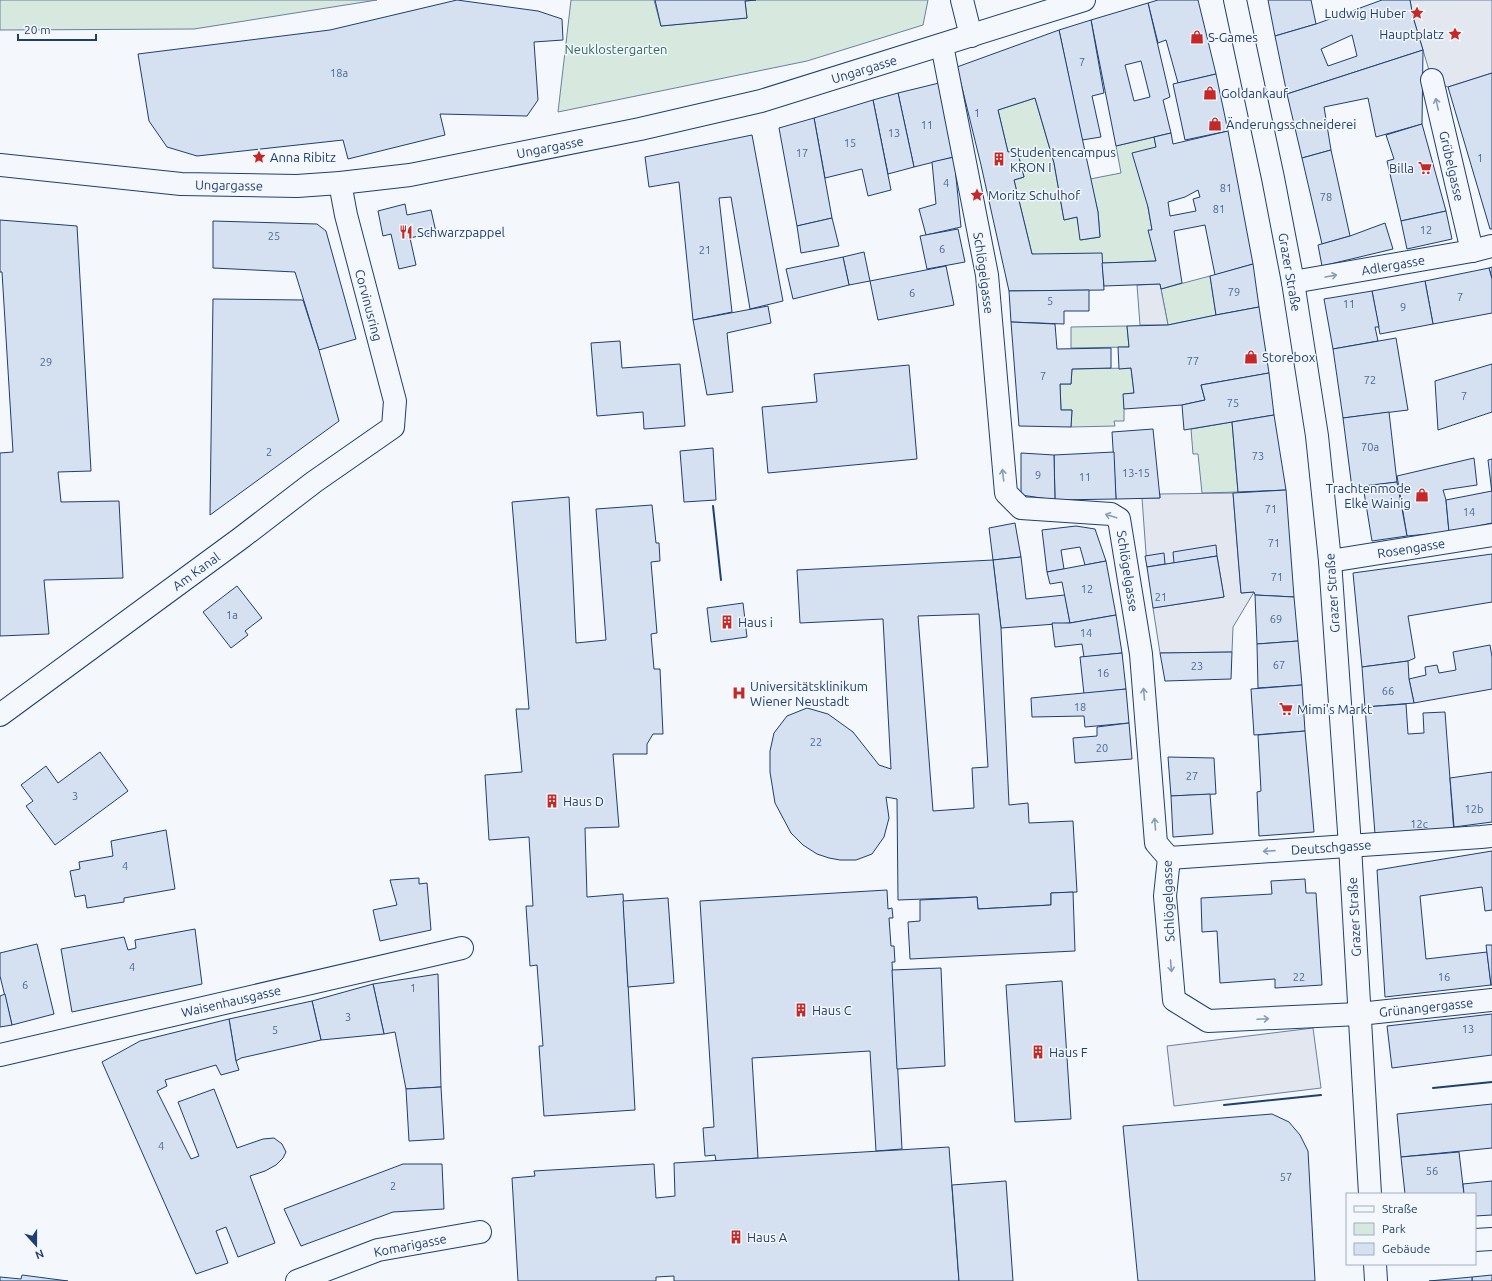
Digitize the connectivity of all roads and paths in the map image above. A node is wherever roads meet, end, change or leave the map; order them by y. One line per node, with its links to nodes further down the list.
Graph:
1 (962, 0): 4 (street)
2 (1084, 0): 4 (street, Ungargasse)
3 (1235, 0): 10 (street, Grazer Straße)
4 (971, 36): 5 (street, Ungargasse)
5 (942, 45): 8 (street, Ungargasse); 17 (street, Schlögelgasse, one-way to 5)
6 (1432, 80): 9 (street, Grübelgasse, one-way to 6)
7 (0, 165): 8 (street, Ungargasse)
8 (340, 183): 11 (street, Corvinusring)
9 (1482, 248): 10 (street, Adlergasse, one-way to 9)
10 (1293, 282): 13 (street, Grazer Straße)
11 (393, 427): 14 (street, Am Kanal)
12 (1492, 536): 13 (street, Rosengasse)
13 (1330, 561): 16 (street, Grazer Straße)
14 (0, 715)
15 (1492, 836): 16 (street, Deutschgasse)
16 (1350, 846): 17 (street, Deutschgasse, one-way to 17); 20 (street, Grazer Straße)
17 (1169, 858): 20 (street, Schlögelgasse, one-way to 20)
18 (462, 948): 21 (street, Waisenhausgasse)
19 (1492, 1000): 20 (street, Grünangergasse)
20 (1359, 1014): 22 (street, Grazer Straße)
21 (0, 1055)
22 (1370, 1193)
23 (480, 1232): 27 (street, Komarigasse)
24 (1492, 1239): 25 (street)
25 (1476, 1240)
26 (1375, 1265): 28 (street)
27 (297, 1281)
28 (1376, 1281)

